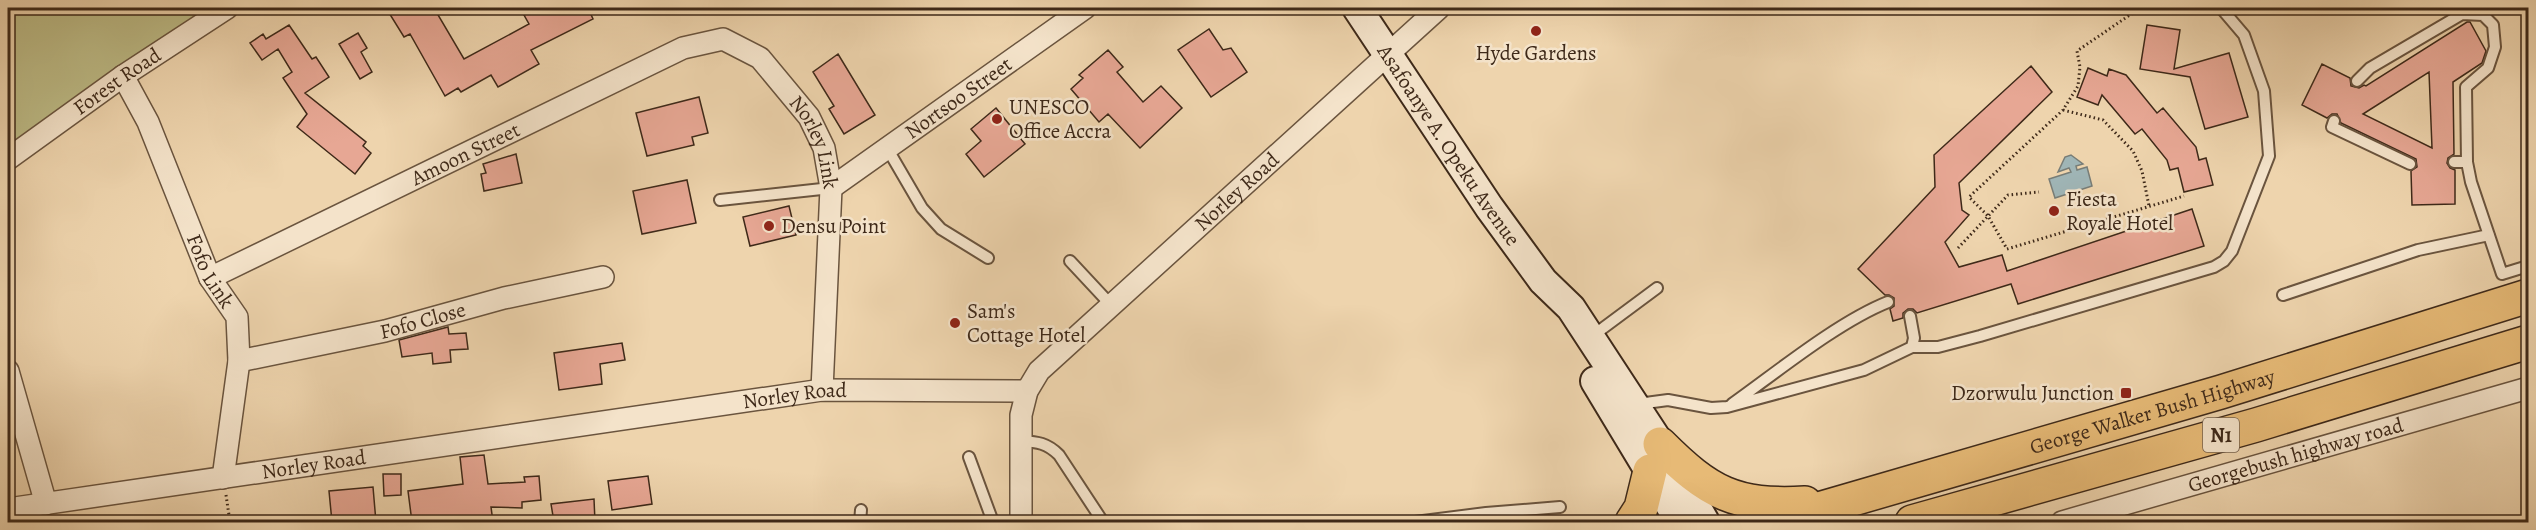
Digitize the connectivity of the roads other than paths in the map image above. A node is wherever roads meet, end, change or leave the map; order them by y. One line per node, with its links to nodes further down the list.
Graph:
1 (228, 8): 8 (street, Forest Road)
2 (1085, 8): 11 (street, Nortsoo Street)
3 (1357, 8): 7 (main road, Asafoanye A. Opeku Avenue)
4 (1439, 8): 7 (street, Norley Road)
5 (2220, 8): 33 (lane)
6 (723, 39): 16 (street, Norley Link); 23 (street, Amoon Street)
7 (1388, 54): 24 (main road, Asafoanye A. Opeku Avenue); 29 (street, Norley Road)
8 (123, 76): 12 (street, Forest Road); 23 (street, Fofo Link)
9 (2357, 81): 14 (lane)
10 (2334, 121): 15 (lane)
11 (887, 148): 16 (street, Nortsoo Street); 19 (lane)
12 (8, 159)
13 (2454, 162): 14 (lane)
14 (2467, 162): 18 (lane)
15 (2410, 164)
16 (831, 188): 17 (lane); 37 (street, Norley Link)
17 (720, 200)
18 (2489, 235): 21 (lane); 26 (lane)
19 (988, 258)
20 (1070, 261): 29 (lane)
21 (2529, 266)
22 (603, 277): 34 (street, Fofo Close)
23 (210, 278): 34 (street, Fofo Link)
24 (1543, 281): 31 (main road, Asafoanye A. Opeku Avenue); 42 (main road, Asafoanye A. Opeku Avenue)
25 (1657, 288): 31 (lane)
26 (2283, 295)
27 (2529, 296): 45 (highway)
28 (1888, 302): 40 (lane)
29 (1111, 305): 38 (street, Norley Road)
30 (1910, 316): 33 (lane)
31 (1590, 337): 39 (main road, Asafoanye A. Opeku Avenue)
32 (2529, 342): 59 (highway, George Walker Bush Highway / N1)
33 (1912, 347): 40 (lane)
34 (239, 361): 44 (street, Fofo Link)
35 (8, 371): 46 (street)
36 (2529, 388): 60 (street, Georgebush highway road)
37 (822, 390): 38 (street, Norley Road); 44 (street, Norley Road)
38 (1027, 391): 41 (street)
39 (1633, 404): 40 (lane); 42 (main road, Asafoanye A. Opeku Avenue)
40 (1727, 407)
41 (1021, 441): 52 (street); 53 (lane)
42 (1655, 457): 45 (highway); 55 (highway); 56 (main road, Asafoanye A. Opeku Avenue); 57 (main road, Asafoanye A. Opeku Avenue)
43 (969, 458): 51 (lane)
44 (223, 478): 46 (street, Norley Road)
45 (1852, 501): 58 (highway)
46 (46, 504): 48 (street, Norley Road)
47 (1560, 507): 54 (lane)
48 (8, 509)
49 (861, 510): 50 (lane)
50 (860, 522)
51 (993, 522)
52 (1021, 522)
53 (1103, 522)
54 (1415, 522)
55 (1632, 522)
56 (1680, 522)
57 (1705, 522)
58 (1774, 522)
59 (1912, 522)
60 (2062, 522)

